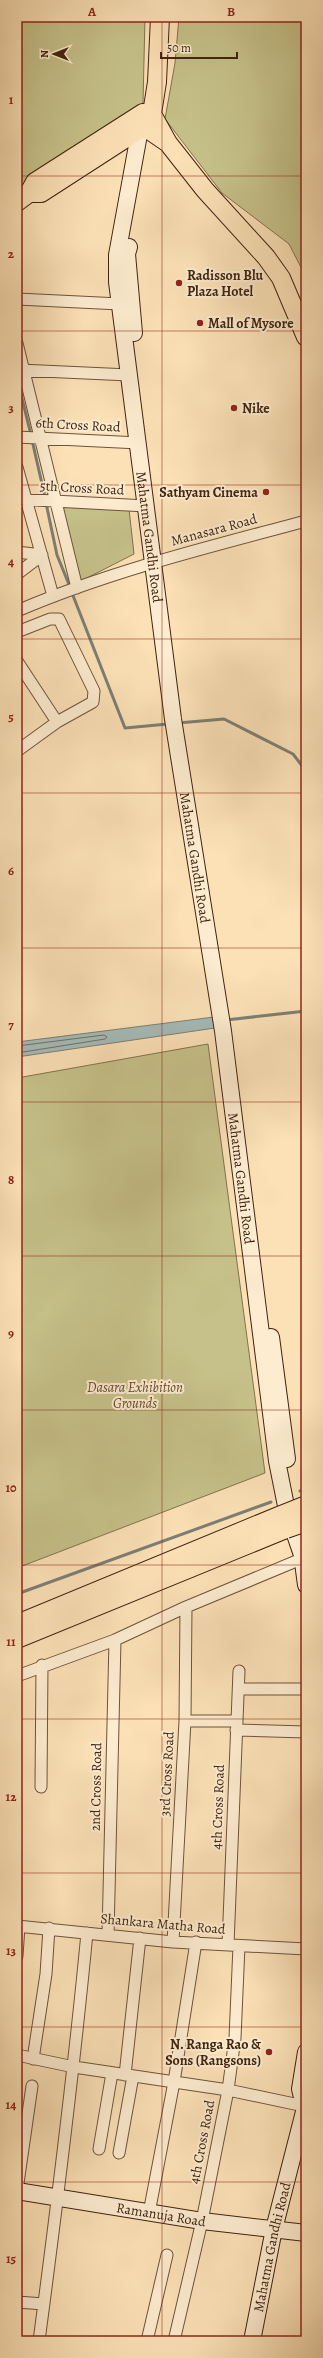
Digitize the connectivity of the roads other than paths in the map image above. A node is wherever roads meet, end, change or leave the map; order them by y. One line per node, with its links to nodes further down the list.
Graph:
1 (150, 17): 3 (main road)
2 (160, 17): 3 (main road)
3 (146, 122): 4 (main road); 6 (main road, Mahatma Gandhi Road); 7 (main road); 21 (main road, Mahatma Gandhi Road)
4 (23, 197)
5 (17, 299): 6 (street)
6 (120, 304): 10 (main road, Mahatma Gandhi Road)
7 (306, 337)
8 (17, 343): 9 (street)
9 (20, 370): 10 (street); 12 (street)
10 (129, 375): 13 (main road, Mahatma Gandhi Road)
11 (18, 437): 12 (street, 6th Cross Road)
12 (38, 439): 13 (street, 6th Cross Road); 16 (street)
13 (138, 442): 17 (main road, Mahatma Gandhi Road)
14 (17, 467): 15 (street)
15 (27, 500): 16 (street, 5th Cross Road); 20 (street)
16 (54, 502): 17 (street, 5th Cross Road); 23 (street)
17 (146, 506): 21 (main road, Mahatma Gandhi Road)
18 (306, 521): 21 (street, Manasara Road)
19 (17, 552): 20 (street)
20 (42, 555): 22 (street); 24 (street)
21 (158, 561): 23 (street, Manasara Road); 30 (main road, Mahatma Gandhi Road)
22 (17, 574)
23 (77, 588): 24 (street, Manasara Road)
24 (55, 595): 25 (street, Manasara Road)
25 (17, 611)
26 (17, 632): 28 (street)
27 (17, 661): 28 (street)
28 (57, 722): 29 (street)
29 (17, 751)
30 (226, 1024): 34 (main road, Mahatma Gandhi Road); 35 (main road, Mahatma Gandhi Road)
31 (306, 1505): 32 (main road, bridge)
32 (284, 1522): 33 (main road, bridge); 38 (main road); 39 (main road)
33 (306, 1522)
34 (306, 1538)
35 (304, 1558): 36 (main road, Mahatma Gandhi Road); 37 (street)
36 (306, 1585)
37 (186, 1607): 40 (street); 46 (street, 3rd Cross Road)
38 (17, 1624)
39 (17, 1639)
40 (115, 1640): 41 (street); 53 (street, 2nd Cross Road)
41 (42, 1665): 43 (street); 49 (street)
42 (239, 1671): 44 (street, 4th Cross Road)
43 (17, 1676)
44 (239, 1689): 45 (street); 47 (street, 4th Cross Road)
45 (306, 1690)
46 (185, 1721): 47 (street); 55 (street, 3rd Cross Road)
47 (237, 1726): 48 (street); 57 (street, 4th Cross Road)
48 (306, 1732)
49 (41, 1787)
50 (18, 1926): 51 (street, Shankara Matha Road); 59 (street)
51 (49, 1928): 52 (street, Shankara Matha Road); 62 (street)
52 (87, 1933): 53 (street, Shankara Matha Road); 63 (street)
53 (108, 1935): 54 (street, Shankara Matha Road)
54 (140, 1938): 55 (street, Shankara Matha Road); 65 (street)
55 (173, 1942): 56 (street, Shankara Matha Road)
56 (196, 1942): 57 (street, Shankara Matha Road); 66 (street)
57 (234, 1945): 58 (street, Shankara Matha Road); 68 (street, 4th Cross Road)
58 (306, 1949)
59 (17, 1956)
60 (306, 2052): 69 (main road, Mahatma Gandhi Road)
61 (17, 2055): 62 (street)
62 (33, 2059): 63 (street)
63 (74, 2067): 64 (street); 73 (street)
64 (112, 2073): 65 (street); 70 (street)
65 (129, 2075): 66 (street); 71 (street)
66 (174, 2082): 68 (street); 74 (street)
67 (32, 2086): 72 (street)
68 (228, 2090): 69 (street); 75 (street, 4th Cross Road)
69 (305, 2105): 76 (main road, Mahatma Gandhi Road)
70 (99, 2149)
71 (120, 2153)
72 (17, 2190): 73 (main road, Ramanuja Road)
73 (56, 2198): 74 (main road, Ramanuja Road); 80 (street)
74 (149, 2213): 75 (main road, Ramanuja Road)
75 (202, 2221): 76 (main road, Ramanuja Road); 83 (street, 4th Cross Road)
76 (274, 2229): 77 (main road, Ramanuja Road); 84 (main road, Mahatma Gandhi Road)
77 (306, 2233)
78 (167, 2255): 82 (street)
79 (17, 2302): 80 (street)
80 (44, 2304): 81 (street)
81 (39, 2341)
82 (147, 2341)
83 (174, 2341)
84 (252, 2341)

